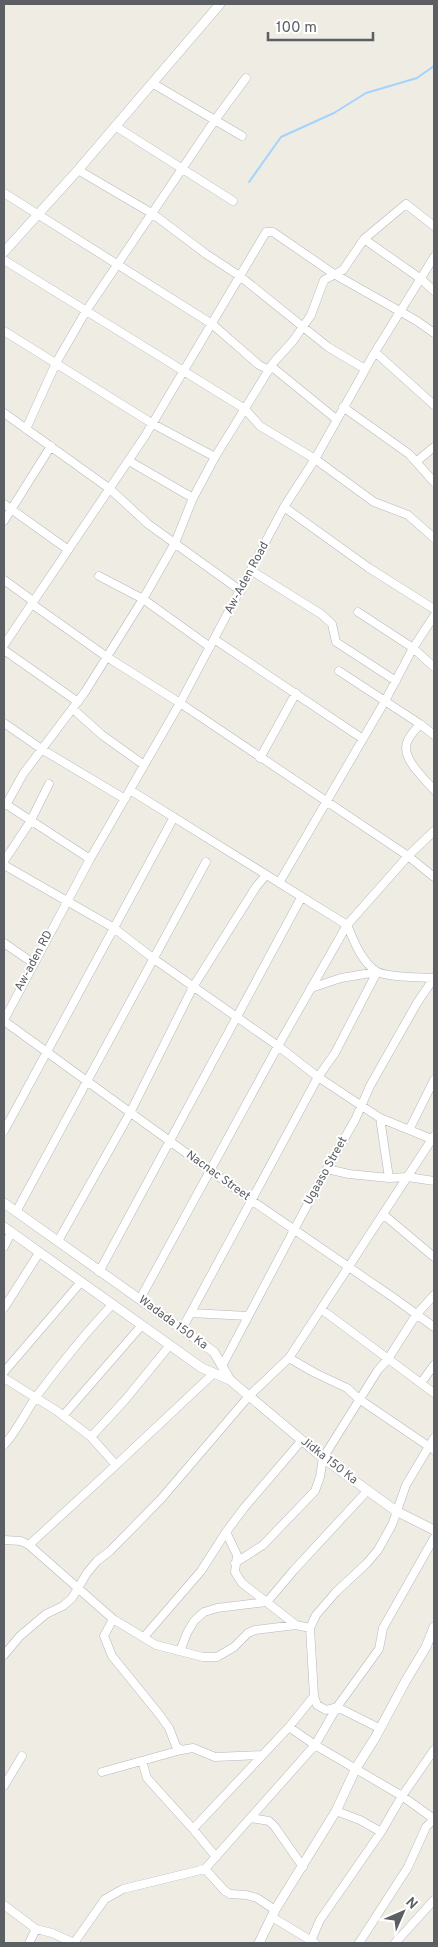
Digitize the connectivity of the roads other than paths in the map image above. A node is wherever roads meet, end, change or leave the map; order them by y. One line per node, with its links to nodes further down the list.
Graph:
1 (220, 4): 3 (street)
2 (246, 78): 4 (street)
3 (152, 83): 4 (street); 5 (street)
4 (215, 120): 6 (street); 7 (street)
5 (115, 126): 7 (street); 8 (street)
6 (242, 136)
7 (182, 169): 10 (street); 12 (street)
8 (78, 170): 11 (street); 12 (street)
9 (4, 193): 11 (street)
10 (232, 201)
11 (37, 214): 15 (street); 18 (street)
12 (153, 214): 18 (street); 20 (street)
13 (434, 226): 14 (street)
14 (364, 239): 19 (street); 21 (street)
15 (4, 252)
16 (434, 257): 21 (street, Aw-Aden Road)
17 (4, 260): 23 (street)
18 (119, 264): 23 (street); 25 (street)
19 (334, 274): 20 (street); 24 (street); 26 (street)
20 (241, 277): 25 (street); 26 (street)
21 (421, 279): 22 (street); 24 (street, Aw-Aden Road)
22 (434, 291)
23 (86, 311): 30 (street); 33 (street)
24 (400, 312): 28 (street); 29 (street, Aw-Aden Road)
25 (212, 324): 31 (street); 33 (street)
26 (302, 327): 31 (street); 32 (street)
27 (4, 331): 30 (street)
28 (434, 333)
29 (375, 352): 32 (street, Aw-Aden Road); 34 (street)
30 (56, 364): 39 (street); 40 (street)
31 (270, 368): 36 (street); 38 (street)
32 (365, 369): 35 (street, Aw-Aden Road)
33 (182, 371): 36 (street); 39 (street)
34 (434, 404)
35 (343, 406): 38 (street, Aw-Aden Road); 46 (street)
36 (245, 409): 43 (street); 44 (street)
37 (5, 416): 40 (street)
38 (336, 420): 44 (street, Aw-Aden Road)
39 (152, 424): 43 (street); 45 (street)
40 (26, 429): 41 (street)
41 (51, 446): 48 (street); 52 (street)
42 (434, 447): 46 (street)
43 (215, 457): 49 (street)
44 (315, 459): 51 (street, Aw-Aden Road); 54 (street)
45 (129, 461): 48 (street); 49 (street)
46 (416, 462): 47 (street)
47 (434, 482)
48 (110, 489): 55 (street); 56 (street)
49 (193, 498): 55 (street)
50 (4, 504): 52 (street)
51 (284, 507): 57 (street, Aw-Aden Road); 63 (street)
52 (11, 509): 53 (street); 56 (street)
53 (4, 521)
54 (434, 538)
55 (175, 543): 60 (street); 61 (street)
56 (67, 549): 62 (street)
57 (252, 571): 60 (street, Aw-Aden Road); 74 (street)
58 (99, 576): 61 (street)
59 (4, 580): 62 (street)
60 (241, 591): 66 (street, Aw-Aden Road)
61 (143, 599): 68 (street); 71 (street)
62 (32, 603): 67 (street); 71 (street)
63 (434, 609)
64 (358, 612): 69 (street)
65 (434, 616): 69 (street)
66 (214, 639): 68 (street, Aw-Aden Road); 75 (street)
67 (4, 645)
68 (210, 647): 78 (street, Aw-Aden Road)
69 (413, 648): 72 (street); 74 (street)
70 (4, 650): 77 (street)
71 (107, 657): 77 (street); 78 (street)
72 (434, 667)
73 (339, 671): 76 (street)
74 (396, 681): 76 (street)
75 (296, 692): 83 (street); 85 (street)
76 (385, 701): 81 (street); 83 (street)
77 (78, 702): 79 (street)
78 (180, 703): 85 (street); 86 (street, Aw-Aden Road)
79 (73, 709): 84 (street); 86 (street)
80 (4, 723): 84 (street)
81 (420, 724): 82 (street); 89 (street)
82 (434, 735)
83 (363, 739): 91 (street)
84 (43, 750): 90 (street); 92 (street)
85 (260, 758): 91 (street)
86 (144, 765): 88 (street, Aw-Aden Road)
87 (49, 784): 94 (street)
88 (130, 790): 90 (street, Aw-Aden Road); 93 (street)
89 (434, 790)
90 (125, 799): 97 (street, Aw-Aden Road)
91 (327, 802): 96 (street); 102 (street)
92 (5, 804): 94 (street)
93 (174, 817): 100 (street); 106 (street)
94 (30, 822): 97 (street); 99 (street)
95 (434, 831): 96 (street)
96 (408, 856): 101 (street); 105 (street)
97 (90, 859): 104 (street, Aw-Aden Road)
98 (206, 862): 108 (street)
99 (4, 863): 104 (street)
100 (266, 874): 102 (street); 112 (street)
101 (434, 877)
102 (279, 883): 103 (street)
103 (302, 898): 105 (street); 115 (street)
104 (66, 902): 106 (street); 109 (street, Aw-aden RD)
105 (347, 925): 110 (street); 113 (street)
106 (114, 928): 108 (street); 118 (street)
107 (4, 943): 109 (street)
108 (154, 959): 112 (street); 121 (street)
109 (33, 963): 114 (street, Aw-aden RD)
110 (377, 972): 111 (street); 113 (street); 119 (street)
111 (434, 978): 122 (street, Ugaaso Street)
112 (193, 988): 115 (street); 123 (street)
113 (311, 988): 117 (street)
114 (7, 1005): 116 (street, Aw-aden RD)
115 (236, 1017): 117 (street); 128 (street)
116 (4, 1021): 118 (street, Nacnac Street)
117 (278, 1046): 119 (street); 130 (street)
118 (47, 1052): 121 (street, Nacnac Street); 126 (street)
119 (318, 1077): 122 (street); 134 (street)
120 (434, 1080): 125 (street)
121 (88, 1082): 123 (street, Nacnac Street); 136 (street)
122 (361, 1105): 124 (street); 129 (street, Ugaaso Street)
123 (130, 1113): 128 (street, Nacnac Street); 140 (street)
124 (380, 1118): 125 (street); 132 (street)
125 (409, 1130): 127 (street)
126 (4, 1131)
127 (433, 1139): 131 (street)
128 (169, 1141): 130 (street, Nacnac Street); 145 (street)
129 (327, 1169): 132 (street); 139 (street, Ugaaso Street)
130 (210, 1171): 134 (street, Nacnac Street); 148 (street)
131 (408, 1177): 132 (street); 133 (street); 137 (street)
132 (389, 1178)
133 (434, 1181)
134 (251, 1200): 139 (street, Nacnac Street); 152 (street)
135 (4, 1203): 136 (street, Wadada 150 Ka)
136 (16, 1212): 140 (street, Wadada 150 Ka)
137 (384, 1215): 143 (street); 144 (street)
138 (8, 1230): 141 (street); 142 (street, Wadada 150 Ka)
139 (294, 1230): 144 (street, Nacnac Street); 154 (street, Ugaaso Street)
140 (58, 1241): 145 (street, Wadada 150 Ka)
141 (4, 1247)
142 (40, 1253): 146 (street, Wadada 150 Ka); 150 (street)
143 (434, 1257)
144 (347, 1267): 151 (street); 153 (street, Nacnac Street)
145 (99, 1272): 148 (street, Wadada 150 Ka)
146 (81, 1282): 149 (street, Wadada 150 Ka); 163 (street)
147 (434, 1295): 153 (street)
148 (140, 1299): 157 (street, Wadada 150 Ka)
149 (112, 1305): 155 (street, Wadada 150 Ka); 170 (street)
150 (4, 1308)
151 (321, 1309): 159 (street); 160 (street)
152 (191, 1313): 154 (street); 157 (street)
153 (416, 1315): 156 (street, Nacnac Street); 160 (street)
154 (248, 1316): 162 (street, Ugaaso Street)
155 (142, 1325): 158 (street, Wadada 150 Ka); 172 (street)
156 (434, 1328)
157 (182, 1329): 162 (street, Wadada 150 Ka)
158 (170, 1345): 164 (street, Wadada 150 Ka); 173 (street)
159 (289, 1358): 169 (street); 171 (street)
160 (388, 1359): 167 (street); 171 (street)
161 (434, 1365): 167 (street)
162 (222, 1366): 166 (street, Wadada 150 Ka)
163 (4, 1372)
164 (214, 1373): 166 (street, Wadada 150 Ka); 179 (street)
165 (4, 1378): 170 (street)
166 (230, 1380): 169 (street, Jidka 150 Ka)
167 (421, 1383): 168 (street)
168 (434, 1393)
169 (249, 1396): 175 (street, Jidka 150 Ka); 188 (street)
170 (35, 1398): 172 (street); 176 (street)
171 (359, 1399): 177 (street); 178 (street)
172 (63, 1416): 173 (street)
173 (91, 1437): 179 (street)
174 (434, 1438): 177 (street)
175 (302, 1440): 178 (street, Jidka 150 Ka); 183 (street)
176 (4, 1445)
177 (431, 1448): 181 (street)
178 (323, 1458): 180 (street, Jidka 150 Ka); 187 (street)
179 (116, 1465): 186 (street)
180 (368, 1490): 181 (street, Jidka 150 Ka); 189 (street)
181 (396, 1511): 182 (street, Jidka 150 Ka); 193 (street)
182 (434, 1530)
183 (226, 1532): 187 (street); 194 (street)
184 (434, 1538): 198 (street)
185 (4, 1540): 186 (street)
186 (29, 1545): 188 (street)
187 (235, 1563): 189 (street)
188 (78, 1588): 190 (street); 196 (street)
189 (267, 1602): 191 (street); 195 (street)
190 (113, 1619): 194 (street); 202 (street)
191 (296, 1625): 193 (street); 195 (street)
192 (434, 1627): 200 (street)
193 (310, 1628): 197 (street)
194 (144, 1637): 195 (street)
195 (180, 1651)
196 (4, 1655)
197 (314, 1696): 198 (street); 199 (street)
198 (337, 1707): 200 (street); 201 (street)
199 (290, 1727): 201 (street); 204 (street)
200 (379, 1728): 207 (street)
201 (315, 1745): 207 (street); 212 (street)
202 (181, 1750): 204 (street); 206 (street)
203 (434, 1750): 210 (street)
204 (262, 1755): 214 (street)
205 (22, 1756): 209 (street)
206 (142, 1761): 208 (street); 214 (street)
207 (356, 1768): 210 (street); 211 (street)
208 (102, 1772)
209 (4, 1786)
210 (402, 1796): 213 (street); 215 (street)
211 (336, 1811): 215 (street); 217 (street)
212 (251, 1818): 216 (street); 217 (street)
213 (434, 1819): 227 (street)
214 (194, 1829): 216 (street)
215 (381, 1832): 223 (street)
216 (216, 1857): 218 (street)
217 (303, 1867): 221 (street)
218 (206, 1869): 221 (street); 225 (street)
219 (434, 1900): 228 (street)
220 (4, 1905): 222 (street)
221 (274, 1914): 223 (street); 226 (street)
222 (36, 1929): 224 (street); 225 (street)
223 (312, 1942)
224 (29, 1943)
225 (74, 1943)
226 (259, 1943)
227 (359, 1943)
228 (395, 1943)

